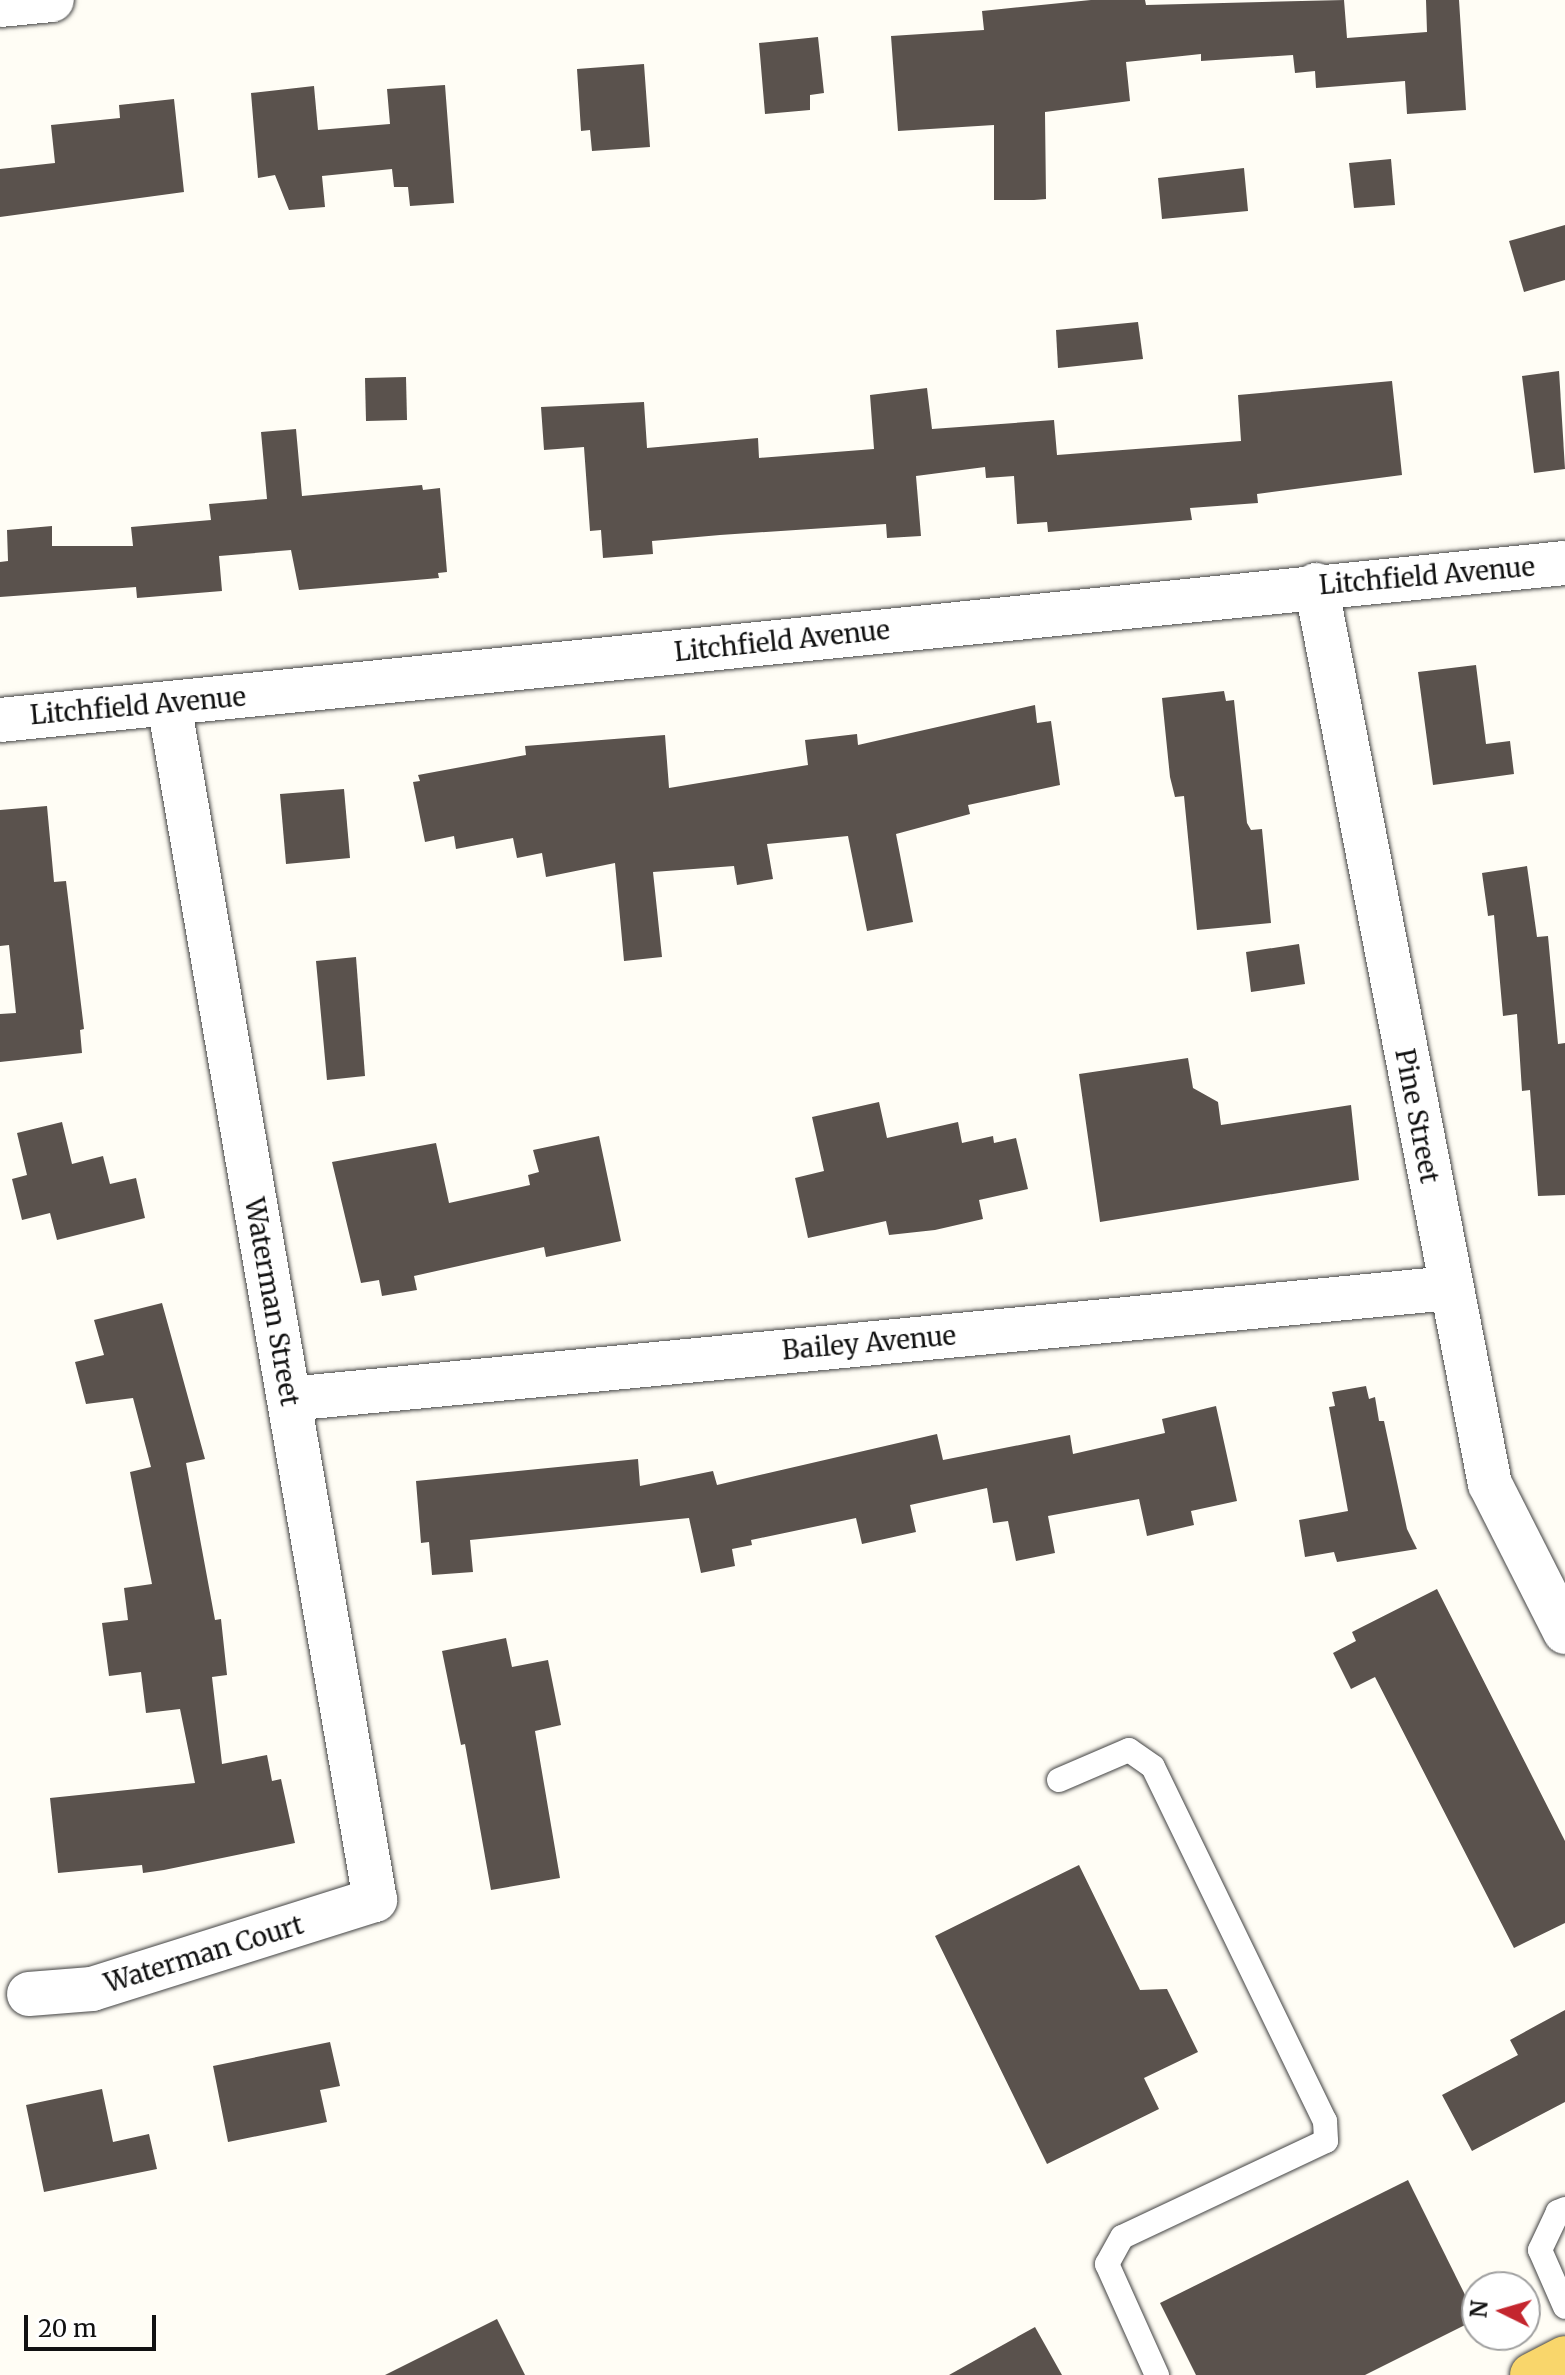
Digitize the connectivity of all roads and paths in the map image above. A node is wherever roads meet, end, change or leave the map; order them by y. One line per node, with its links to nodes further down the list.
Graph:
1 (52, 0): 2 (street)
2 (0, 5)
3 (1565, 563): 4 (street, Litchfield Avenue)
4 (1316, 585): 5 (street, Litchfield Avenue); 7 (street, Pine Street)
5 (169, 704): 6 (street, Litchfield Avenue); 8 (street, Waterman Street)
6 (0, 720)
7 (1450, 1288): 8 (street, Bailey Avenue); 9 (street, Pine Street)
8 (289, 1399): 11 (street, Waterman Street)
9 (1565, 1632)
10 (1059, 1780): 15 (lane)
11 (375, 1900): 12 (street, Waterman Court)
12 (29, 1994)
13 (1565, 2209): 14 (lane)
14 (1565, 2307)
15 (1157, 2375)

